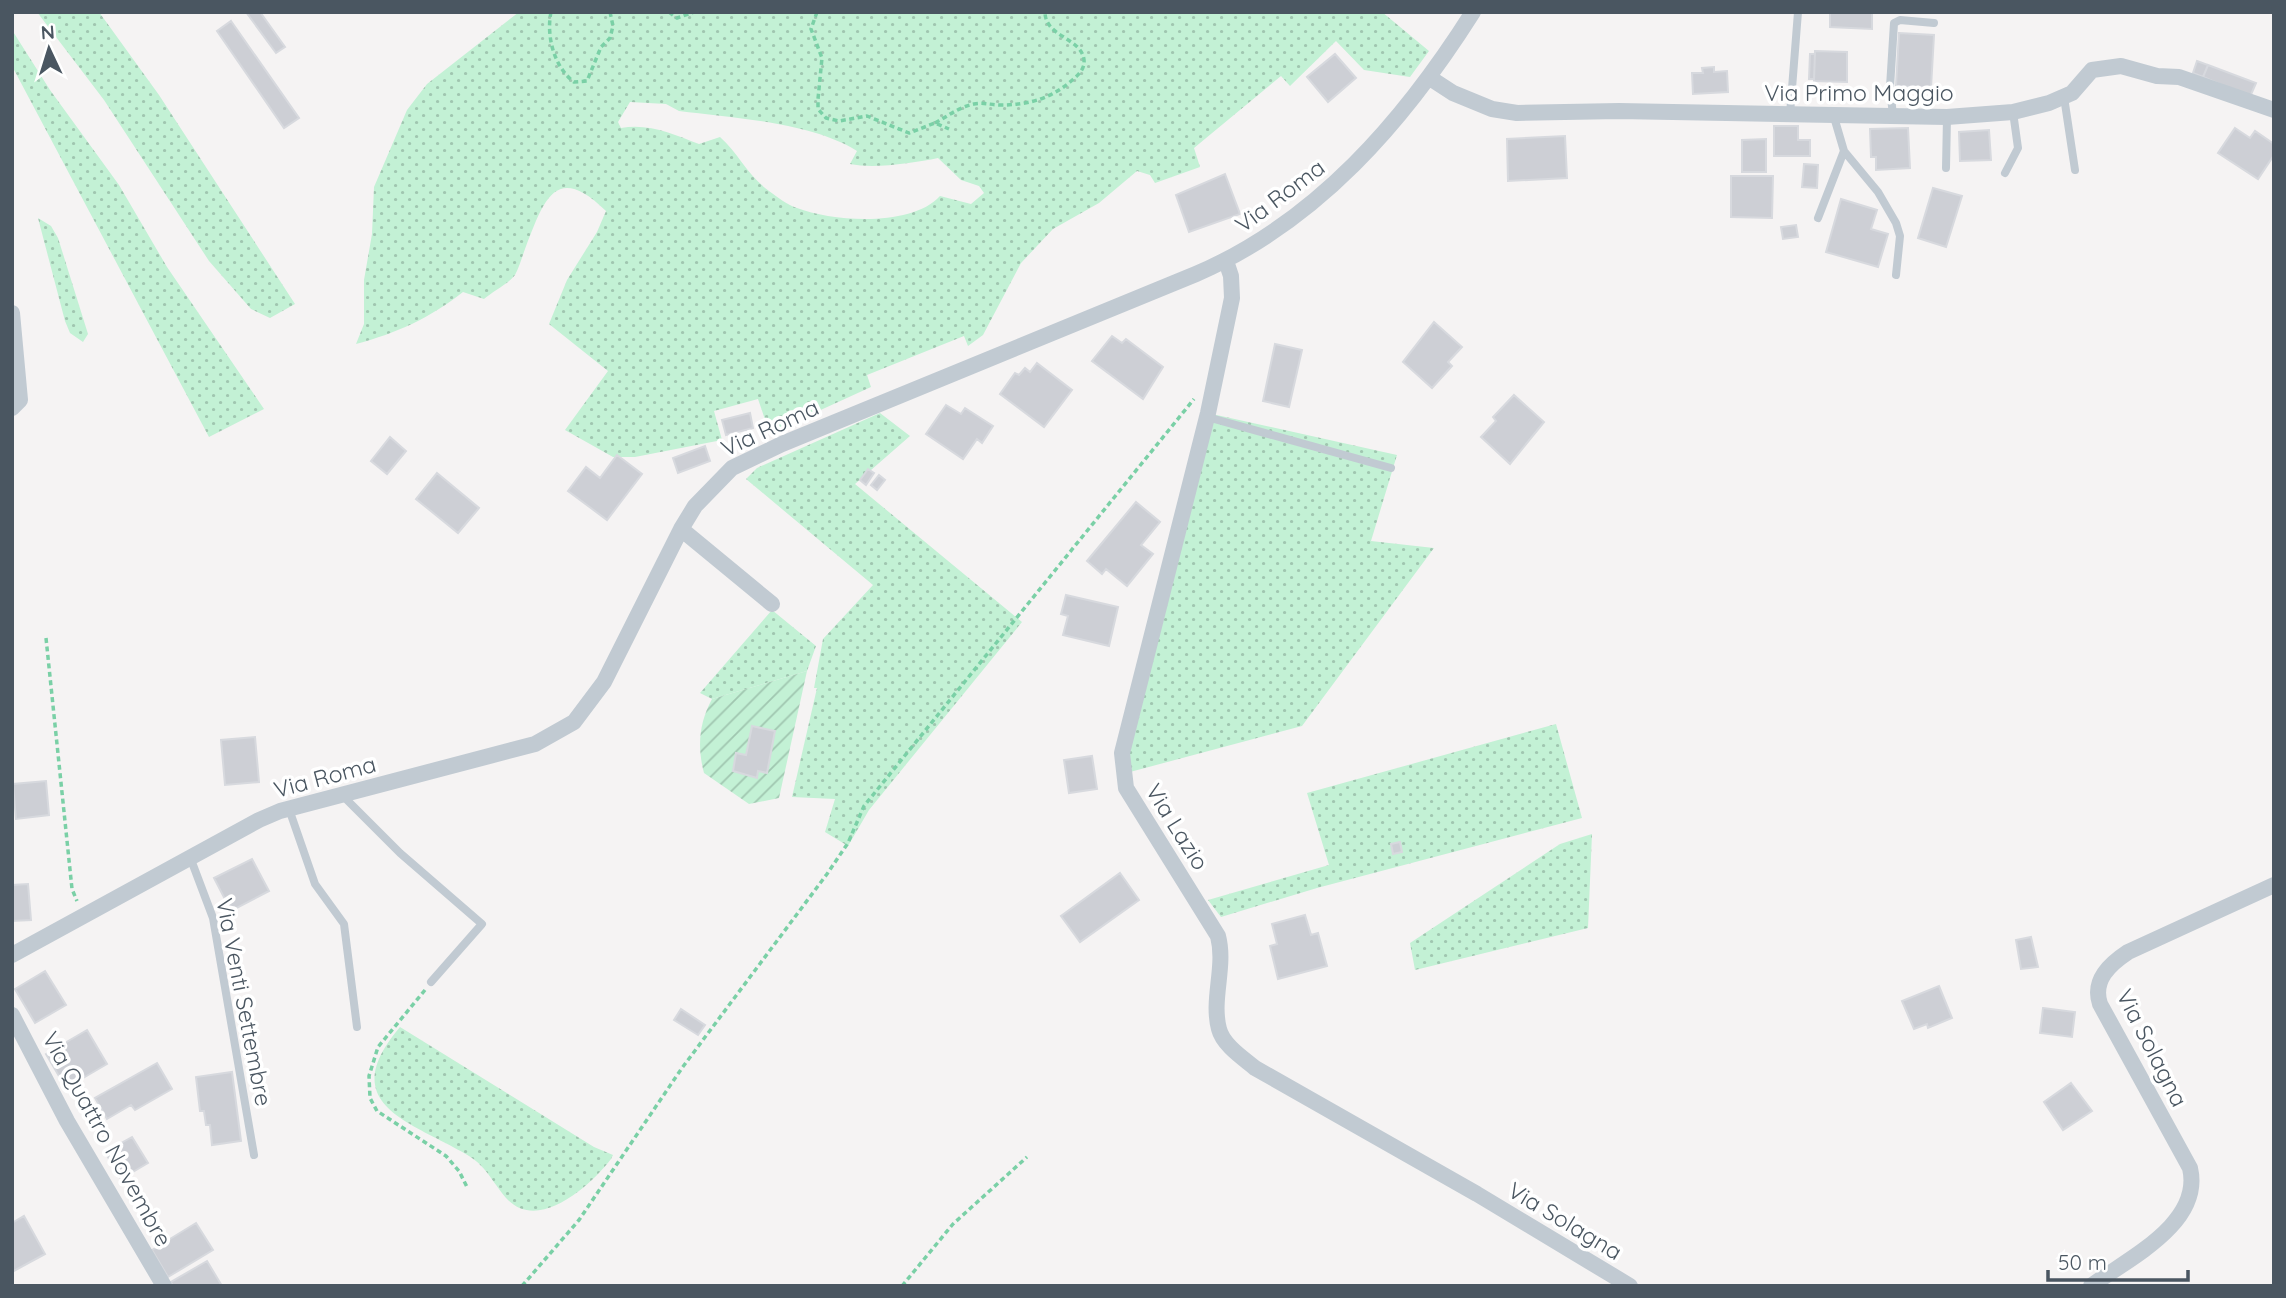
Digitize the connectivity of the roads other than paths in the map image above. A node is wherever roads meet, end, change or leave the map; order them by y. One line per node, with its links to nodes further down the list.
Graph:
1 (1473, 12): 4 (street, Via Roma)
2 (1798, 12): 8 (lane)
3 (1934, 23): 9 (lane)
4 (1430, 78): 8 (street, Via Primo Maggio); 17 (street, Via Roma)
5 (2064, 97): 6 (street, Via Primo Maggio); 7 (street, Via Primo Maggio); 14 (lane)
6 (2274, 110)
7 (2012, 112): 11 (street, Via Primo Maggio); 15 (lane)
8 (1790, 116): 10 (street, Via Primo Maggio)
9 (1893, 116): 10 (street, Via Primo Maggio); 11 (street, Via Primo Maggio)
10 (1834, 117): 12 (lane)
11 (1947, 117): 13 (lane)
12 (1844, 151): 16 (lane); 18 (lane)
13 (1946, 168)
14 (2076, 170)
15 (2005, 173)
16 (1818, 218)
17 (1226, 261): 21 (street, Via Lazio); 23 (street, Via Roma)
18 (1896, 275)
19 (12, 313): 20 (street)
20 (12, 408)
21 (1207, 418): 22 (lane); 34 (street, Via Lazio)
22 (1391, 468)
23 (681, 529): 24 (street); 25 (street, Via Roma)
24 (772, 604)
25 (342, 795): 26 (street, Via Roma); 30 (lane)
26 (289, 810): 27 (street, Via Roma); 32 (lane)
27 (190, 857): 29 (street, Via Roma); 33 (lane, Via Venti Settembre)
28 (2274, 885): 37 (street, Via Solagna)
29 (12, 955)
30 (431, 982)
31 (12, 1015): 35 (street, Via Quattro Novembre)
32 (357, 1027)
33 (254, 1155)
34 (1477, 1194): 36 (street, Via Solagna)
35 (164, 1286)
36 (1630, 1286)
37 (2091, 1286)

